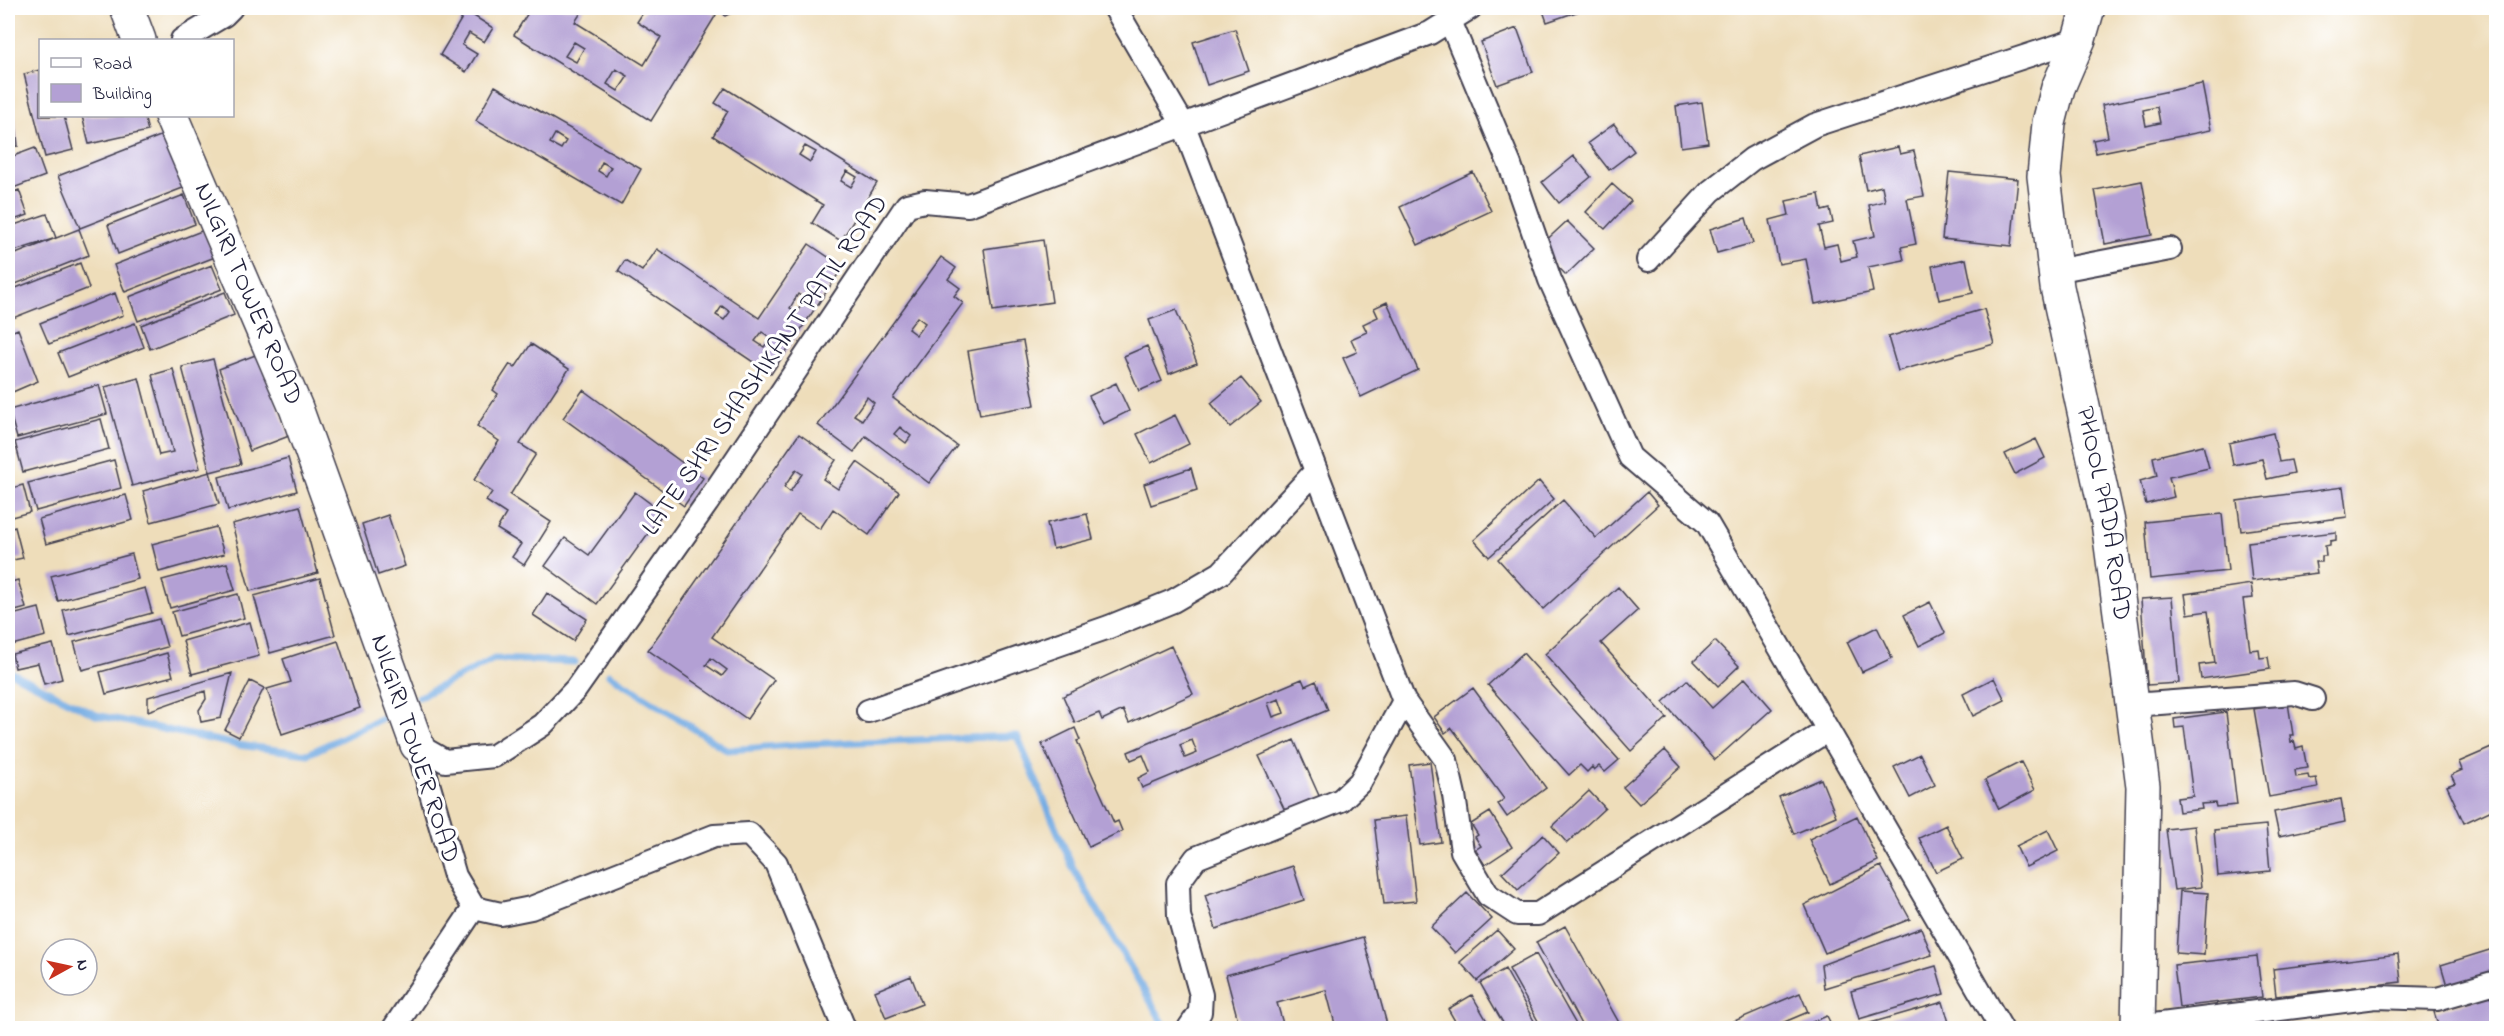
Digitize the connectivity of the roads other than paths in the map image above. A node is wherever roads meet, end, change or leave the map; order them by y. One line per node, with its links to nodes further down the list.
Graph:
1 (126, 8): 7 (street)
2 (231, 8): 8 (street)
3 (1115, 8): 11 (street)
4 (1470, 8): 6 (street, LATE SHRI SHASHIKANT PATIL ROAD)
5 (2088, 8): 9 (street, PHOOL PADA ROAD)
6 (1450, 21): 11 (street, LATE SHRI SHASHIKANT PATIL ROAD); 20 (street)
7 (139, 39)
8 (184, 39)
9 (2079, 39): 13 (street); 14 (street, PHOOL PADA ROAD)
10 (171, 117): 21 (street, NILGIRI TOWER ROAD)
11 (1184, 126): 15 (street); 21 (street, LATE SHRI SHASHIKANT PATIL ROAD)
12 (2170, 249): 14 (street)
13 (1648, 260)
14 (2055, 271): 18 (street, PHOOL PADA ROAD)
15 (1316, 471): 17 (street); 19 (street)
16 (2313, 699): 18 (street)
17 (1404, 701): 20 (street); 27 (street)
18 (2133, 705): 24 (street, PHOOL PADA ROAD)
19 (868, 711)
20 (1828, 730): 28 (street)
21 (417, 745): 22 (street, NILGIRI TOWER ROAD)
22 (474, 908): 25 (street); 26 (street)
23 (2496, 982): 24 (street)
24 (2138, 1028)
25 (394, 1029)
26 (844, 1029)
27 (1189, 1029)
28 (2001, 1029)

